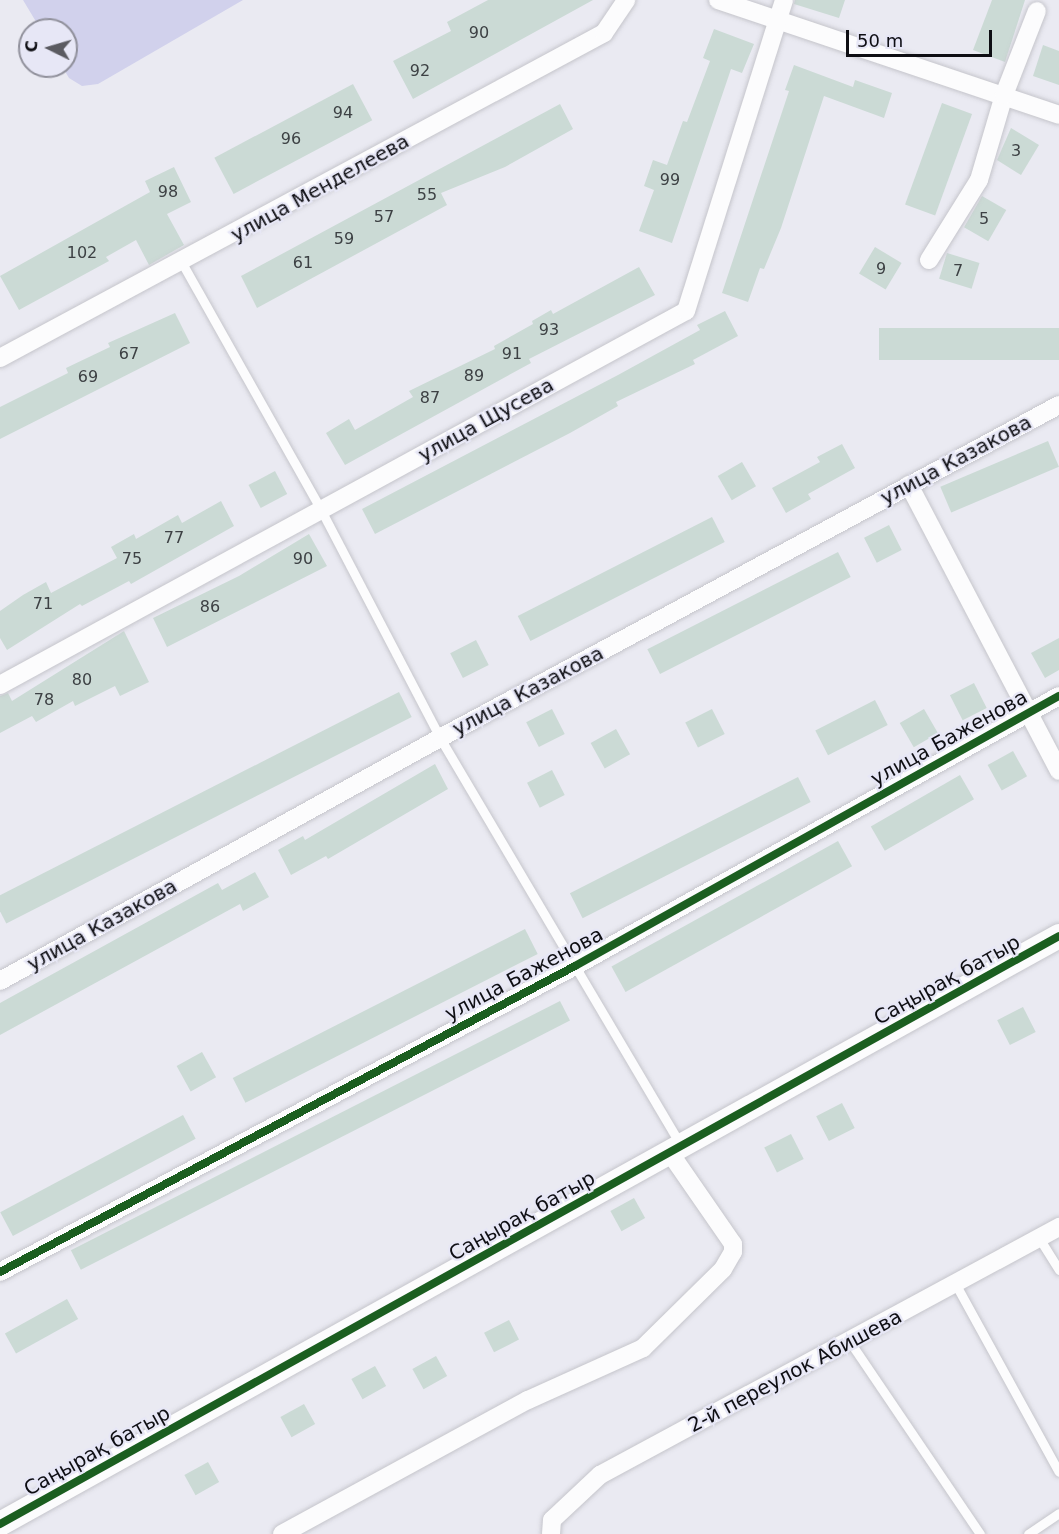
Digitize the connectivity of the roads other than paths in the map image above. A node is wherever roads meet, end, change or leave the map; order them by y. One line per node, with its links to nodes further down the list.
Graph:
1 (626, 0): 9 (street, улица Менделеева)
2 (718, 0): 5 (street)
3 (784, 0): 5 (street, улица Щусева)
4 (1037, 10): 6 (street)
5 (777, 20): 6 (street); 13 (street, улица Щусева)
6 (1004, 95): 7 (street); 8 (street)
7 (1059, 115)
8 (929, 260)
9 (182, 263): 10 (street, улица Менделеева); 13 (lane)
10 (0, 358)
11 (1059, 405): 12 (street, улица Казакова)
12 (909, 485): 16 (street); 17 (street, улица Казакова)
13 (321, 510): 14 (street, улица Щусева); 17 (lane)
14 (0, 685)
15 (1059, 696): 16 (street, улица Баженова)
16 (1026, 714): 18 (street); 20 (street, улица Баженова)
17 (441, 738): 20 (lane); 21 (street, улица Казакова)
18 (1059, 771)
19 (1059, 936): 22 (street, Саңырақ батыр)
20 (575, 966): 22 (lane); 26 (street, улица Баженова)
21 (0, 981)
22 (676, 1150): 31 (street, Саңырақ батыр); 32 (street)
23 (1059, 1227): 24 (street, 2-й переулок Абишева)
24 (1039, 1238): 25 (lane); 27 (street, 2-й переулок Абишева)
25 (1059, 1270)
26 (0, 1272)
27 (956, 1285): 28 (street, 2-й переулок Абишева); 29 (lane)
28 (850, 1342): 33 (street, 2-й переулок Абишева); 34 (lane)
29 (1059, 1472)
30 (1059, 1513): 35 (lane)
31 (0, 1524)
32 (282, 1534)
33 (550, 1534)
34 (980, 1534)
35 (1028, 1534)

